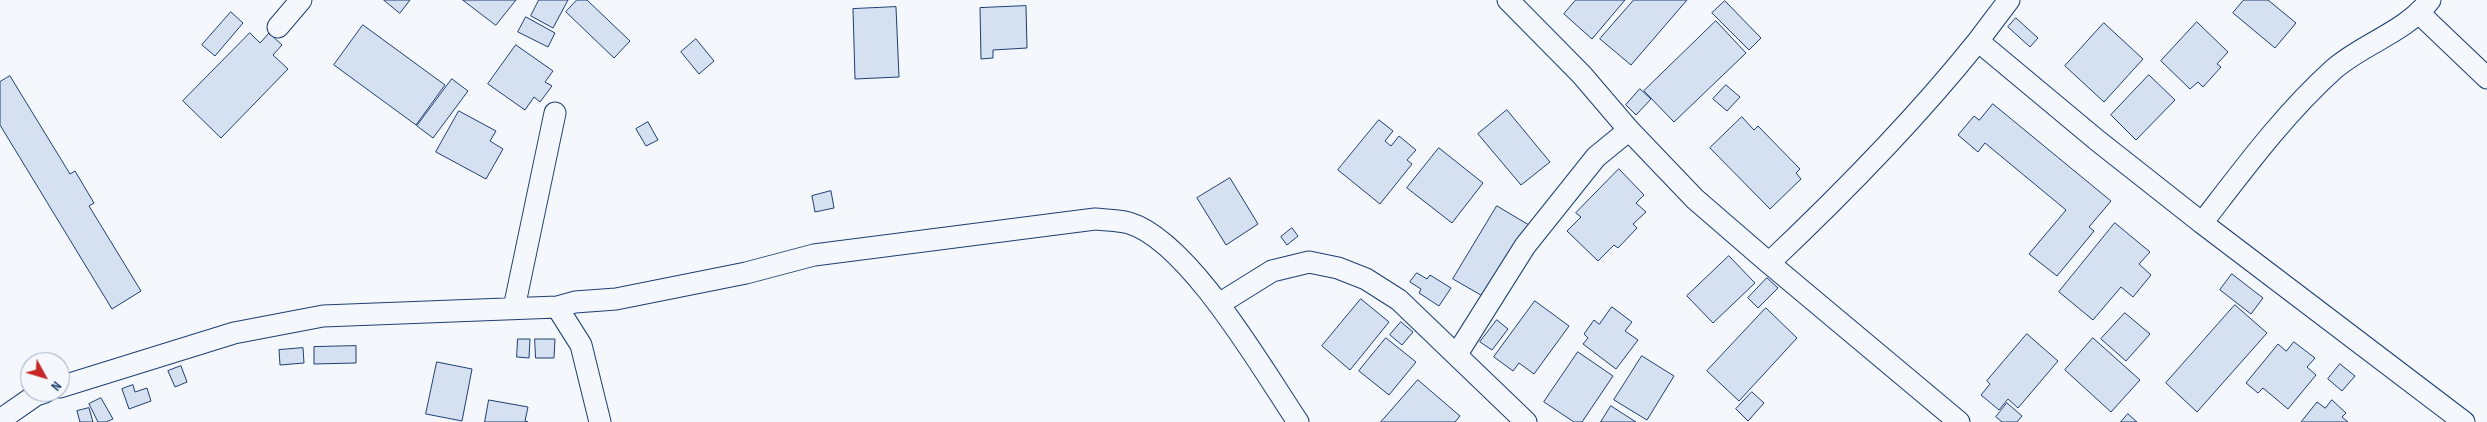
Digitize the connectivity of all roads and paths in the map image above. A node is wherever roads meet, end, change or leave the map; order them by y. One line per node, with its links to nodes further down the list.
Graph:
1 (302, 0): 5 (street)
2 (1508, 0): 9 (street)
3 (2009, 0): 6 (street)
4 (2425, 7): 7 (street); 10 (street)
5 (278, 27)
6 (1978, 41): 10 (street); 11 (street)
7 (2487, 78)
8 (555, 113): 14 (street)
9 (1629, 130): 11 (street); 15 (street)
10 (2202, 223): 23 (street)
11 (1769, 263): 22 (street)
12 (1219, 304): 13 (street); 15 (street); 20 (street)
13 (557, 307): 14 (street); 19 (street)
14 (514, 308): 16 (street)
15 (1457, 354): 21 (street)
16 (70, 384)
17 (26, 402): 18 (street)
18 (0, 420)
19 (600, 422)
20 (1298, 422)
21 (1526, 422)
22 (1959, 422)
23 (2464, 422)

